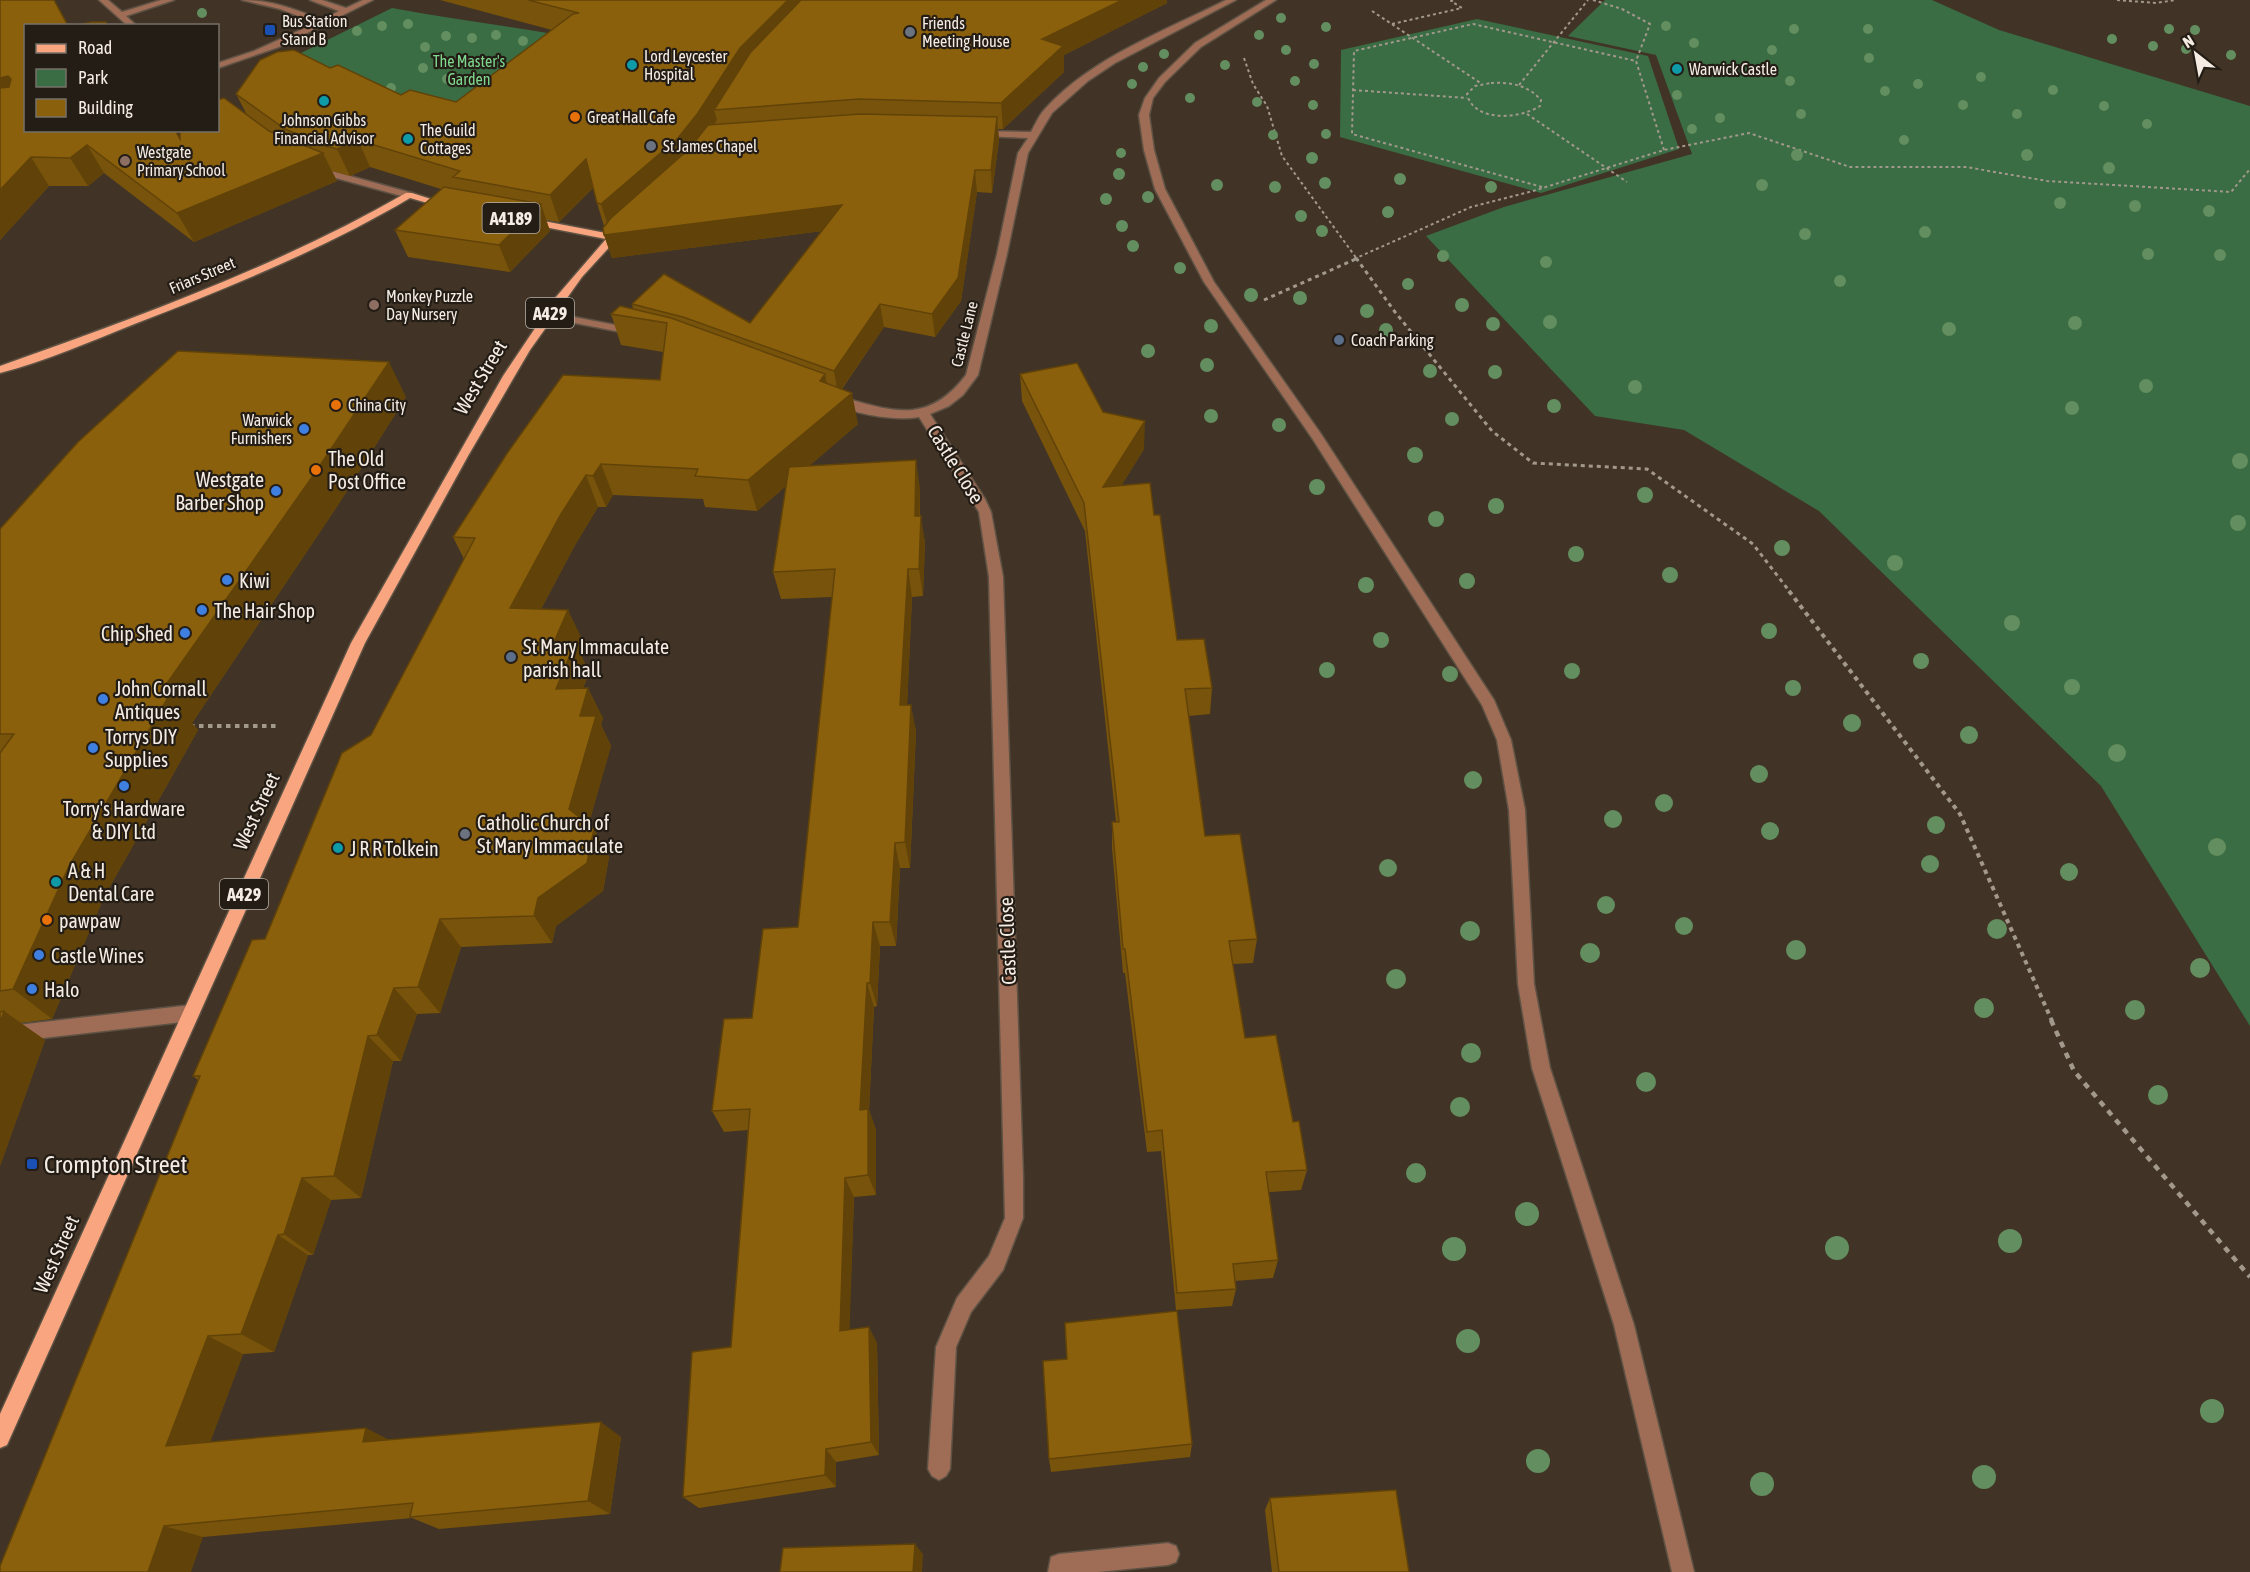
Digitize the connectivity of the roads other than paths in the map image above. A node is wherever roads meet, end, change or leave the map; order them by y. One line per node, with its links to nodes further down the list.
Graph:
1 (103, 0): 9 (street)
2 (170, 0): 9 (street)
3 (246, 0): 10 (street)
4 (314, 0): 8 (street)
5 (368, 0): 8 (street)
6 (1232, 0): 14 (street, Castle Lane)
7 (1272, 0): 32 (street)
8 (346, 11): 10 (street)
9 (120, 15): 11 (street)
10 (323, 23): 12 (street)
11 (131, 24)
12 (219, 66)
13 (969, 133): 14 (street)
14 (1033, 135): 25 (street, Castle Lane)
15 (309, 168): 16 (street)
16 (410, 195): 17 (main road, A4189); 23 (main road, Friars Street)
17 (461, 209)
18 (513, 218): 20 (main road, A4189)
19 (628, 223): 20 (main road, A429)
20 (613, 237): 21 (main road, West Street / A429)
21 (548, 315): 22 (street); 26 (main road, West Street / A429)
22 (649, 336)
23 (0, 370)
24 (828, 396): 25 (street, Castle Lane)
25 (923, 413): 29 (street, Castle Close)
26 (191, 1013): 27 (street); 28 (main road, West Street / A429)
27 (0, 1035)
28 (0, 1438)
29 (939, 1469)
30 (1168, 1554): 31 (street)
31 (1059, 1572)
32 (1683, 1572)

